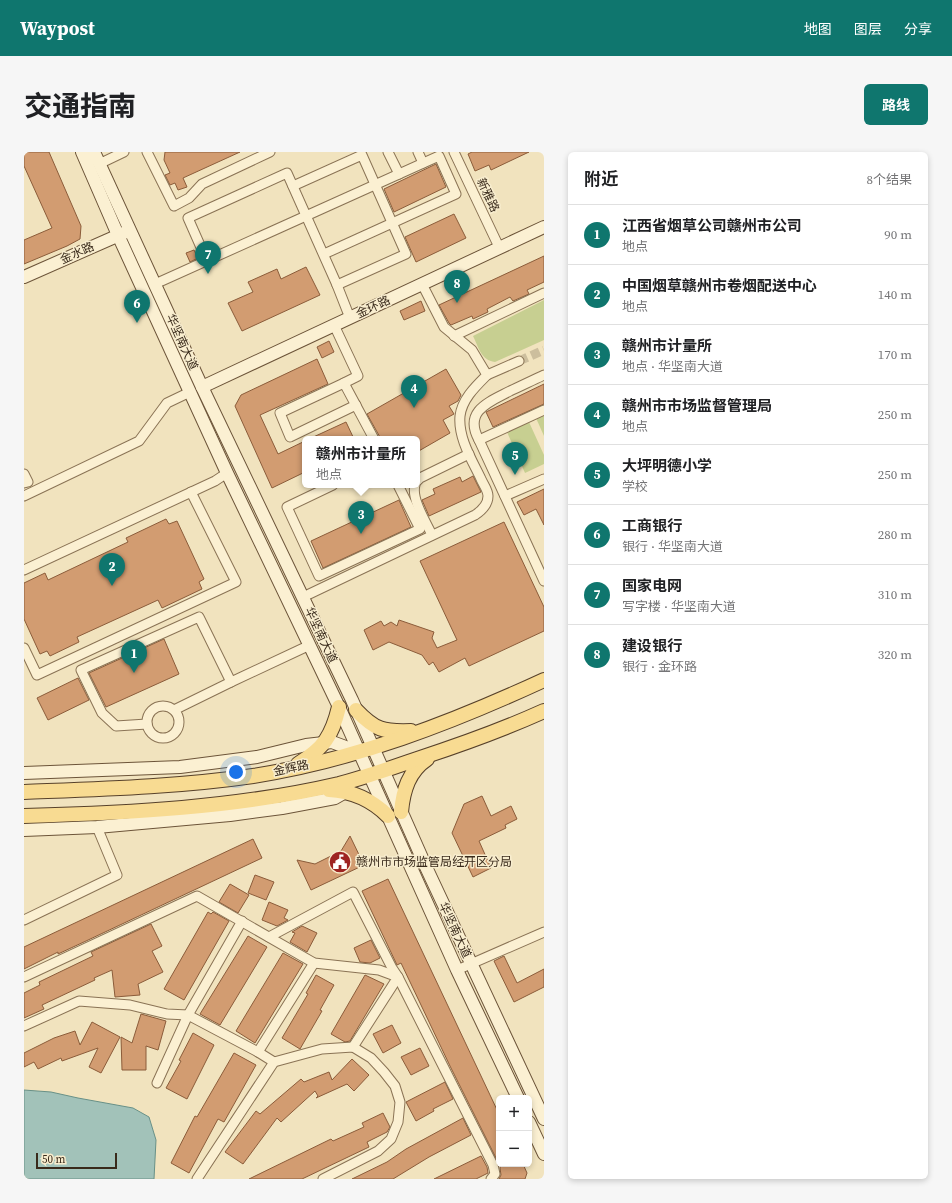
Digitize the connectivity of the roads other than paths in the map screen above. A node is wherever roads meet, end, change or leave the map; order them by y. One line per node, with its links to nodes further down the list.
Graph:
1 (82, 152): 18 (main road, 华坚南大道)
2 (94, 152): 9 (main road, 华坚南大道)
3 (124, 152): 9 (street)
4 (147, 152): 5 (street)
5 (270, 152)
6 (388, 152): 11 (street)
7 (418, 152): 10 (street)
8 (454, 152): 19 (street, 新雅路)
9 (99, 164): 17 (main road, 华坚南大道)
10 (423, 164): 11 (street); 15 (street)
11 (399, 174): 12 (street)
12 (375, 185): 13 (street); 14 (street); 15 (street)
13 (293, 186): 14 (street); 21 (street)
14 (306, 216): 20 (street); 21 (street)
15 (392, 223): 20 (street); 25 (street)
16 (544, 227): 19 (main road, 金环路)
17 (130, 230): 18 (main road, 金水路); 23 (main road, 华坚南大道)
18 (118, 235): 22 (main road, 金水路); 35 (main road, 华坚南大道)
19 (499, 248): 24 (main road, 金环路)
20 (324, 254): 25 (street)
21 (207, 261): 23 (street)
22 (24, 277)
23 (155, 284): 34 (main road, 华坚南大道)
24 (422, 284): 27 (main road, 金环路); 29 (street)
25 (338, 285): 27 (street)
26 (544, 293): 29 (street)
27 (350, 318): 28 (main road, 金环路)
28 (334, 325): 33 (street); 34 (main road, 金环路)
29 (454, 336): 32 (street)
30 (519, 361): 32 (street)
31 (544, 374): 39 (street)
32 (487, 375): 40 (street)
33 (344, 383): 36 (street); 36 (street)
34 (202, 387): 55 (main road, 华坚南大道)
35 (190, 392): 41 (main road, 华坚南大道); 50 (street)
36 (356, 405): 38 (street)
37 (544, 410): 39 (street)
38 (372, 436)
39 (479, 440): 51 (street)
40 (469, 454): 43 (street); 52 (street)
41 (227, 473): 49 (street); 56 (main road, 华坚南大道)
42 (24, 474): 45 (street)
43 (420, 478)
44 (544, 479): 51 (street)
45 (24, 483)
46 (327, 488): 47 (street)
47 (400, 488)
48 (415, 488): 52 (street)
49 (191, 492): 53 (street); 57 (street)
50 (24, 496)
51 (505, 496): 54 (street)
52 (432, 535): 55 (street)
53 (24, 570)
54 (544, 581)
55 (303, 597): 62 (main road, 华坚南大道)
56 (310, 645): 59 (street); 60 (main road, 华坚南大道)
57 (24, 648)
58 (544, 680): 65 (main road, 金辉路)
59 (231, 682): 61 (street); 64 (street)
60 (339, 707): 66 (main road); 68 (main road, 华坚南大道)
61 (174, 710): 64 (street); 64 (street)
62 (356, 710): 65 (main road); 67 (main road, 华坚南大道)
63 (544, 711): 69 (main road, 金辉路)
64 (147, 724)
65 (429, 729): 67 (main road, 金辉路)
66 (324, 742): 68 (main road); 70 (main road); 72 (main road)
67 (374, 748): 68 (main road, 金辉路); 71 (main road, 华坚南大道)
68 (359, 752): 70 (main road, 金辉路); 73 (main road, 华坚南大道)
69 (437, 752): 71 (main road, 金辉路); 77 (main road)
70 (290, 768): 75 (main road, 金辉路)
71 (384, 771): 73 (main road, 金辉路); 77 (main road, 华坚南大道)
72 (24, 773)
73 (369, 775): 74 (main road, 金辉路); 76 (main road); 77 (main road, 华坚南大道)
74 (310, 790): 76 (main road); 78 (main road, 金辉路)
75 (24, 792)
76 (346, 792): 77 (main road); 79 (main road)
77 (395, 814): 86 (main road, 华坚南大道); 87 (main road, 华坚南大道)
78 (24, 816)
79 (97, 827): 80 (main road); 81 (street)
80 (24, 830)
81 (24, 920)
82 (242, 921): 84 (street); 88 (street); 90 (street)
83 (544, 932): 86 (street)
84 (269, 937): 85 (street); 89 (street)
85 (314, 962): 89 (street); 93 (street)
86 (471, 964): 87 (street); 97 (main road, 华坚南大道)
87 (457, 970): 96 (main road, 华坚南大道)
88 (24, 977)
89 (398, 977): 92 (street); 102 (street)
90 (188, 1015): 91 (street); 93 (street); 95 (street)
91 (24, 1026)
92 (353, 1047): 94 (street); 101 (street)
93 (258, 1052): 94 (street)
94 (274, 1062): 100 (street)
95 (158, 1083)
96 (517, 1095)
97 (544, 1119)
98 (532, 1128): 99 (main road)
99 (544, 1154)
100 (197, 1179)
101 (323, 1179)
102 (492, 1179)

